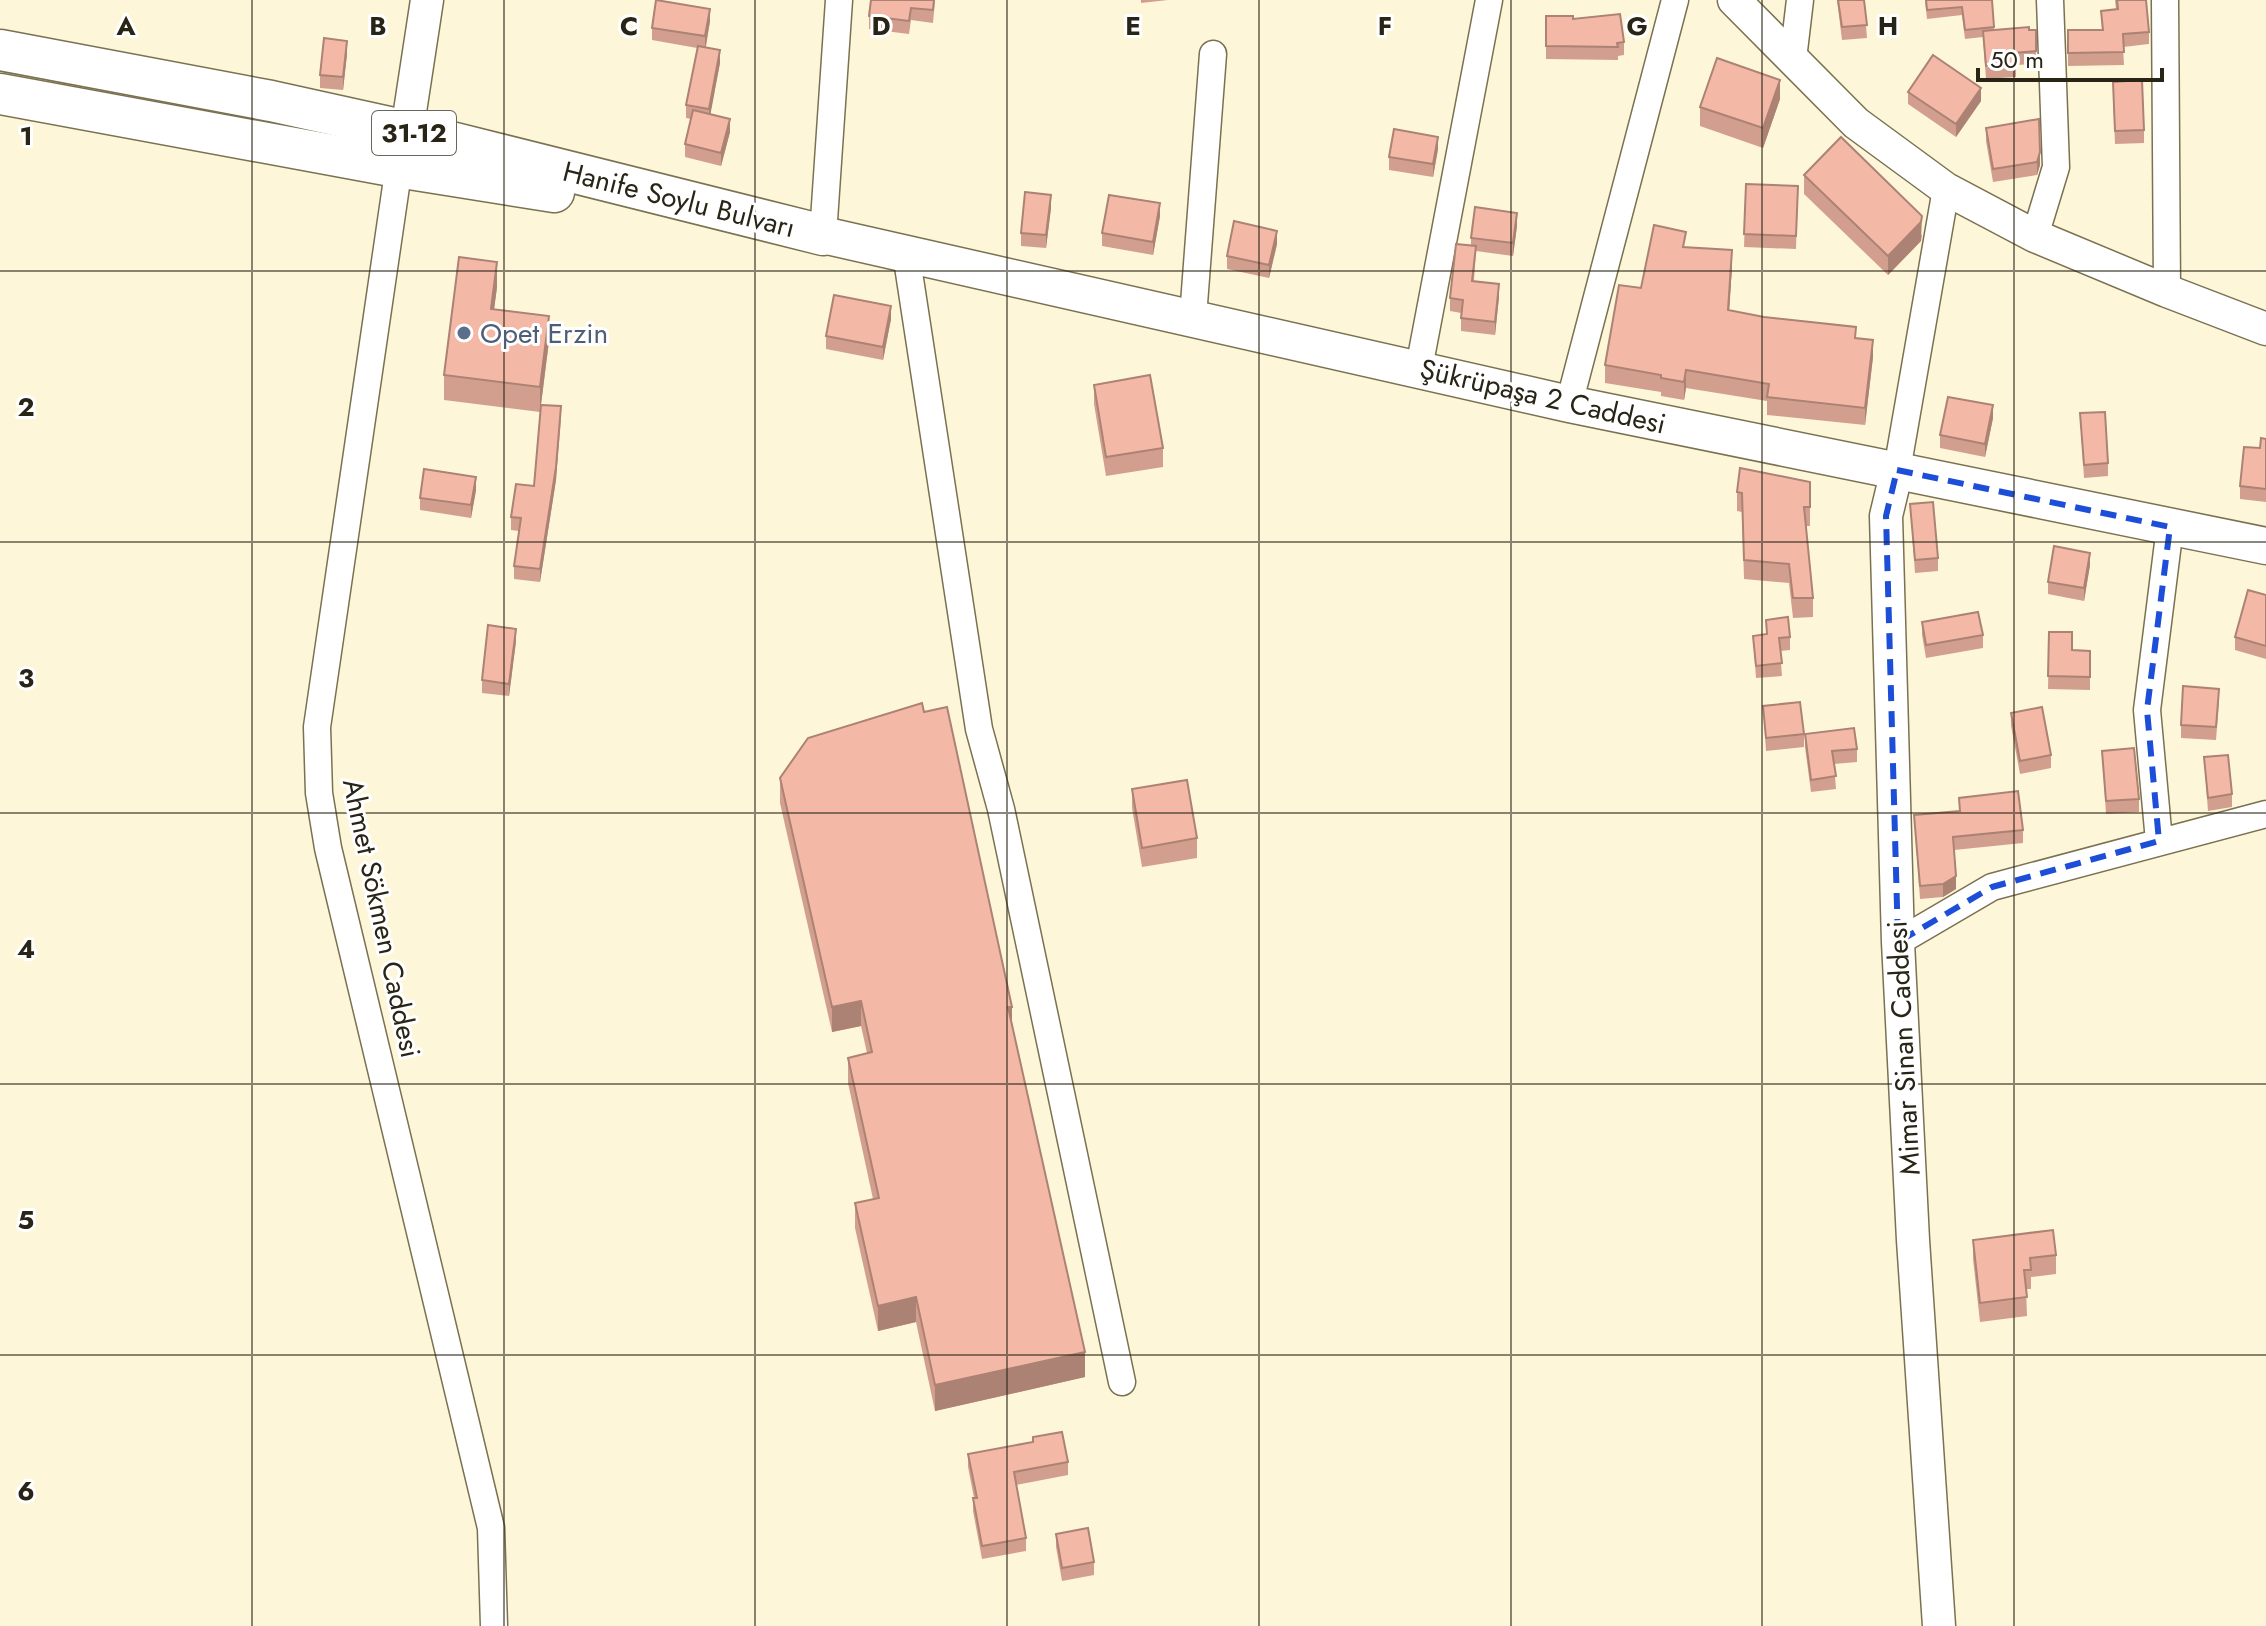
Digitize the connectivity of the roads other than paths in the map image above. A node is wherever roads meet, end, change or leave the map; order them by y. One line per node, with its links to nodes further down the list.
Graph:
1 (427, 0): 13 (street)
2 (839, 0): 15 (street)
3 (1489, 0): 21 (street)
4 (1675, 0): 22 (street)
5 (1734, 0): 11 (street)
6 (1800, 0): 11 (street)
7 (2050, 0): 16 (street)
8 (2165, 0): 18 (street)
9 (0, 50): 13 (main road, Hanife Soylu Bulvarı / 31-12)
10 (1213, 54): 19 (street)
11 (1793, 59): 14 (street)
12 (0, 94): 13 (main road, Hanife Soylu Bulvarı / 31-12)
13 (402, 149): 15 (main road, Hanife Soylu Bulvarı / 31-12); 30 (street, Ahmet Sökmen Caddesi)
14 (1946, 189): 16 (street); 23 (street)
15 (823, 235): 17 (main road, Şükrüpaşa 2 Caddesi / 31-12)
16 (2035, 236): 18 (street)
17 (906, 253): 19 (main road, Şükrüpaşa 2 Caddesi / 31-12); 29 (street)
18 (2167, 291): 20 (street)
19 (1193, 317): 21 (main road, Şükrüpaşa 2 Caddesi / 31-12)
20 (2266, 329)
21 (1419, 368): 22 (main road, Şükrüpaşa 2 Caddesi / 31-12)
22 (1569, 404): 23 (main road, Şükrüpaşa 2 Caddesi / 31-12)
23 (1897, 470): 24 (main road, Şükrüpaşa 2 Caddesi / 31-12); 28 (street, Mimar Sinan Caddesi)
24 (2170, 527): 25 (main road, Şükrüpaşa 2 Caddesi / 31-12); 27 (street)
25 (2266, 546)
26 (2266, 814): 27 (street)
27 (2159, 841): 28 (street)
28 (1898, 942): 31 (street, Mimar Sinan Caddesi)
29 (1122, 1382)
30 (494, 1626)
31 (1939, 1626)

